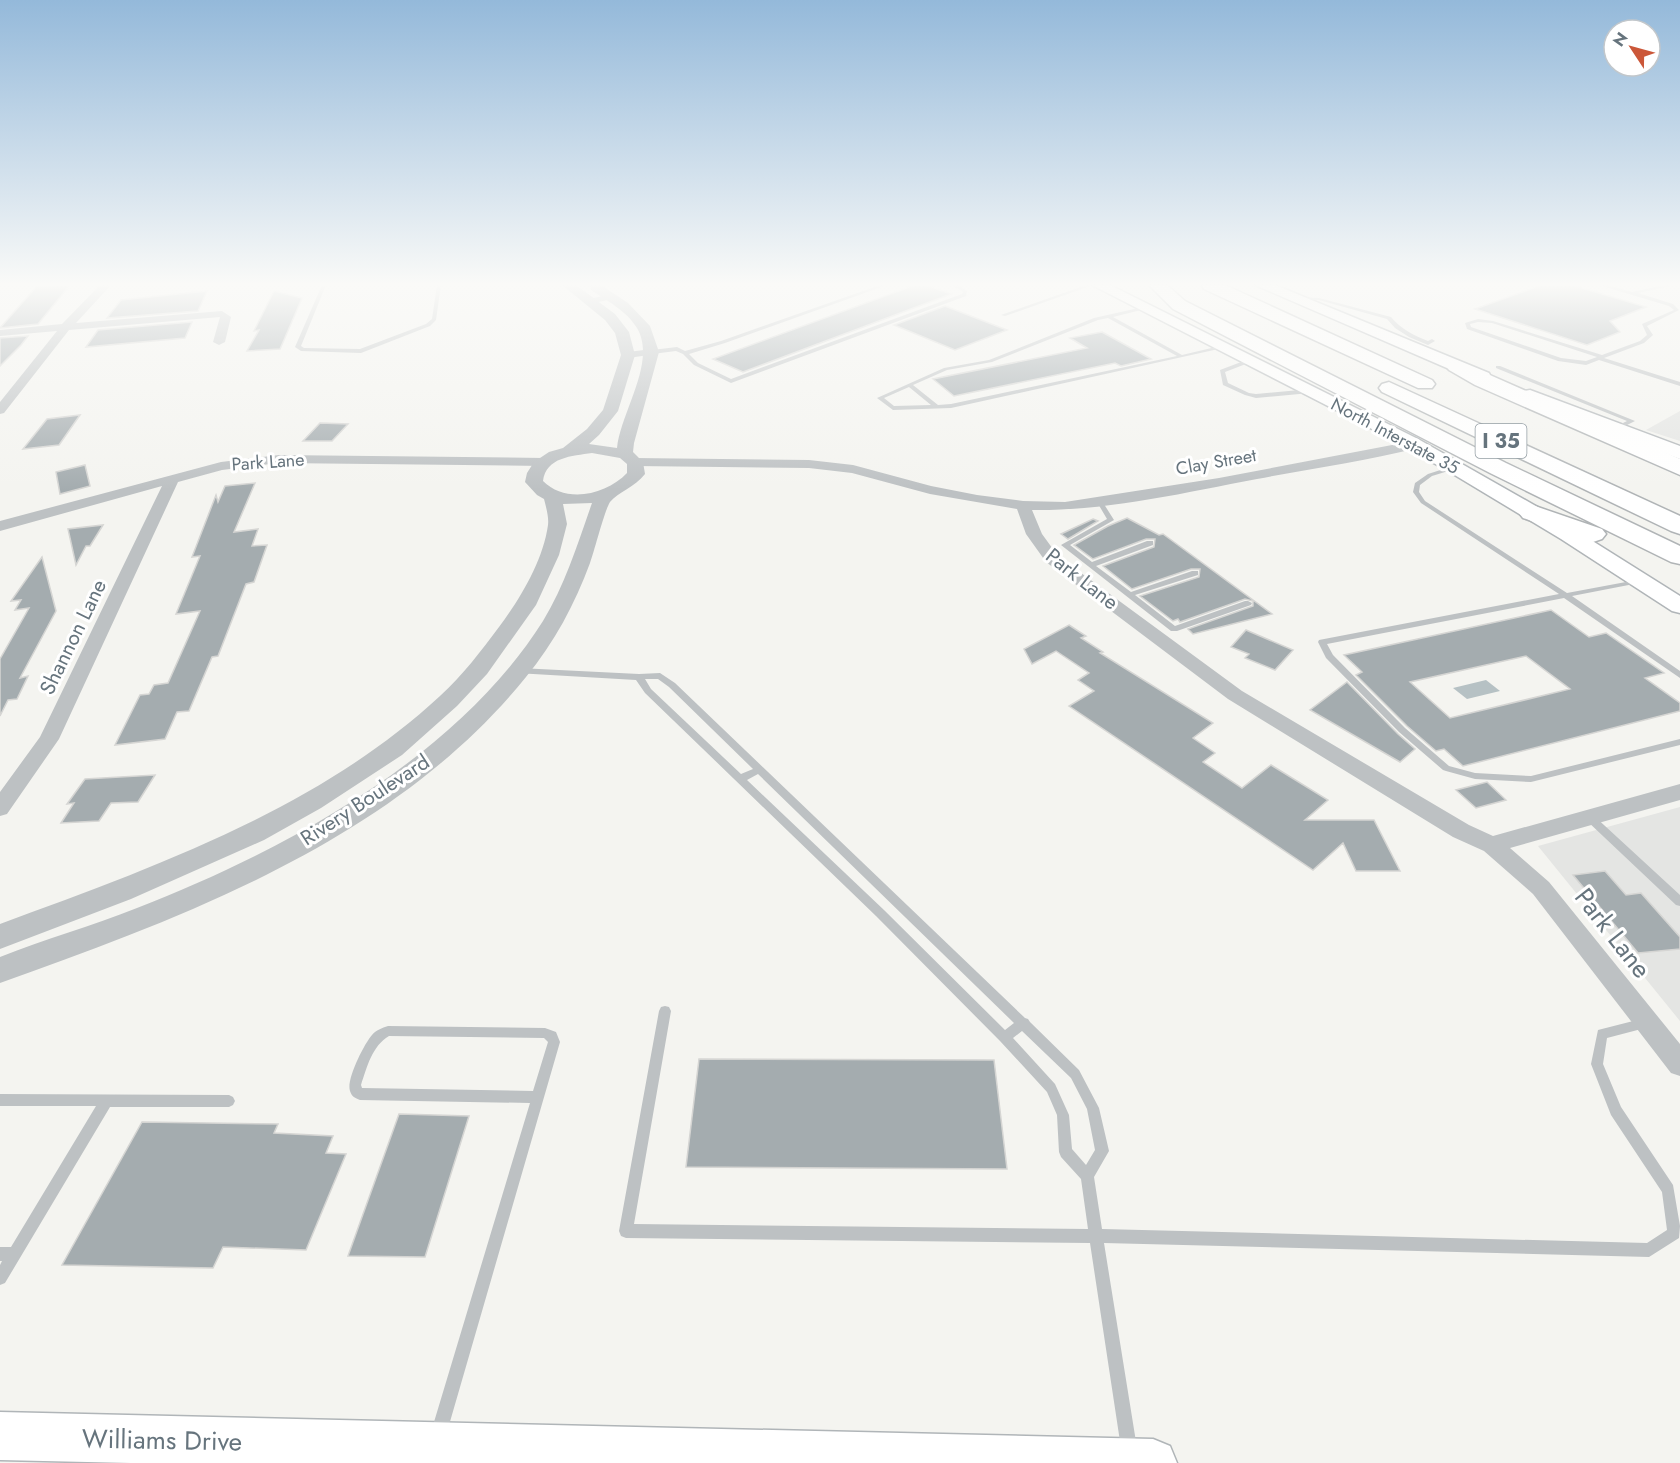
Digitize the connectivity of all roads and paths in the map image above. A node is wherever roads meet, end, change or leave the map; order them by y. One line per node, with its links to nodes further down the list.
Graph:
1 (45, 353): 27 (street)
2 (642, 353): 17 (street)
3 (652, 353): 33 (street)
4 (685, 353): 5 (lane)
5 (806, 353)
6 (1010, 353): 24 (lane)
7 (1176, 353): 18 (lane)
8 (1194, 353): 18 (lane)
9 (1232, 353): 20 (main road, North Interstate 35)
10 (1274, 353): 46 (highway)
11 (1319, 353): 44 (highway, I 35)
12 (1358, 353): 28 (highway, I 35)
13 (1425, 353): 21 (main road)
14 (1541, 353): 19 (lane)
15 (1586, 353): 19 (lane)
16 (1612, 353): 19 (lane)
17 (628, 355): 31 (street)
18 (1181, 356): 26 (lane)
19 (1600, 358): 23 (lane)
20 (1249, 361): 25 (main road, North Interstate 35); 25 (lane)
21 (1455, 366): 29 (main road); 36 (highway)
22 (1498, 367): 29 (lane)
23 (1680, 384)
24 (909, 385): 26 (lane); 26 (lane)
25 (1310, 391): 30 (main road, North Interstate 35)
26 (936, 406)
27 (1, 408)
28 (1518, 427)
29 (1617, 428): 32 (main road)
30 (1413, 445): 35 (main road, North Interstate 35); 40 (street, Clay Street)
31 (567, 452): 33 (street); 34 (street)
32 (1680, 453)
33 (630, 458): 38 (street); 41 (street)
34 (545, 462): 37 (street, Park Lane); 39 (street)
35 (1456, 467): 42 (main road, North Interstate 35); 52 (lane)
36 (1680, 468)
37 (173, 478): 43 (street, Park Lane); 62 (street, Shannon Lane)
38 (611, 493): 39 (street); 55 (street, Rivery Boulevard)
39 (552, 496): 68 (street, Rivery Boulevard)
40 (1100, 502): 41 (street, Clay Street); 47 (lane)
41 (1023, 505): 64 (street, Park Lane)
42 (1532, 513): 48 (highway); 50 (main road, North Interstate 35)
43 (0, 526)
44 (1680, 526)
45 (1150, 543): 47 (lane)
46 (1680, 556)
47 (1091, 565): 51 (lane)
48 (1680, 572)
49 (1195, 573): 51 (lane)
50 (1642, 581): 52 (lane); 54 (main road, North Interstate 35)
51 (1129, 595): 53 (lane)
52 (1568, 597): 56 (lane); 58 (lane)
53 (1248, 603)
54 (1680, 606)
55 (519, 671): 57 (lane); 69 (street, Rivery Boulevard)
56 (1680, 675)
57 (639, 677): 59 (lane); 60 (lane)
58 (1680, 742)
59 (760, 769): 60 (lane); 65 (lane)
60 (740, 780): 66 (lane)
61 (1680, 792): 63 (street)
62 (0, 808)
63 (1589, 817): 64 (street); 67 (lane)
64 (1492, 845): 71 (street, Park Lane)
65 (869, 876): 66 (lane); 72 (lane)
66 (852, 887): 73 (lane)
67 (1680, 902)
68 (0, 937)
69 (0, 970)
70 (665, 1011): 80 (lane)
71 (1647, 1022): 74 (street, Park Lane); 80 (lane)
72 (1024, 1023): 73 (lane); 79 (lane)
73 (1004, 1037): 79 (lane)
74 (1680, 1064)
75 (538, 1097): 75 (lane); 84 (lane)
76 (0, 1100): 77 (lane)
77 (107, 1100): 78 (lane); 81 (lane)
78 (229, 1101)
79 (1088, 1176): 80 (lane)
80 (1096, 1236): 86 (lane)
81 (7, 1254): 82 (lane)
82 (0, 1278)
83 (0, 1436): 84 (main road, Williams Drive)
84 (435, 1446): 85 (main road, Williams Drive)
85 (747, 1458): 86 (main road, Williams Drive)
86 (1132, 1462): 87 (main road, Williams Drive)
87 (1152, 1463)

